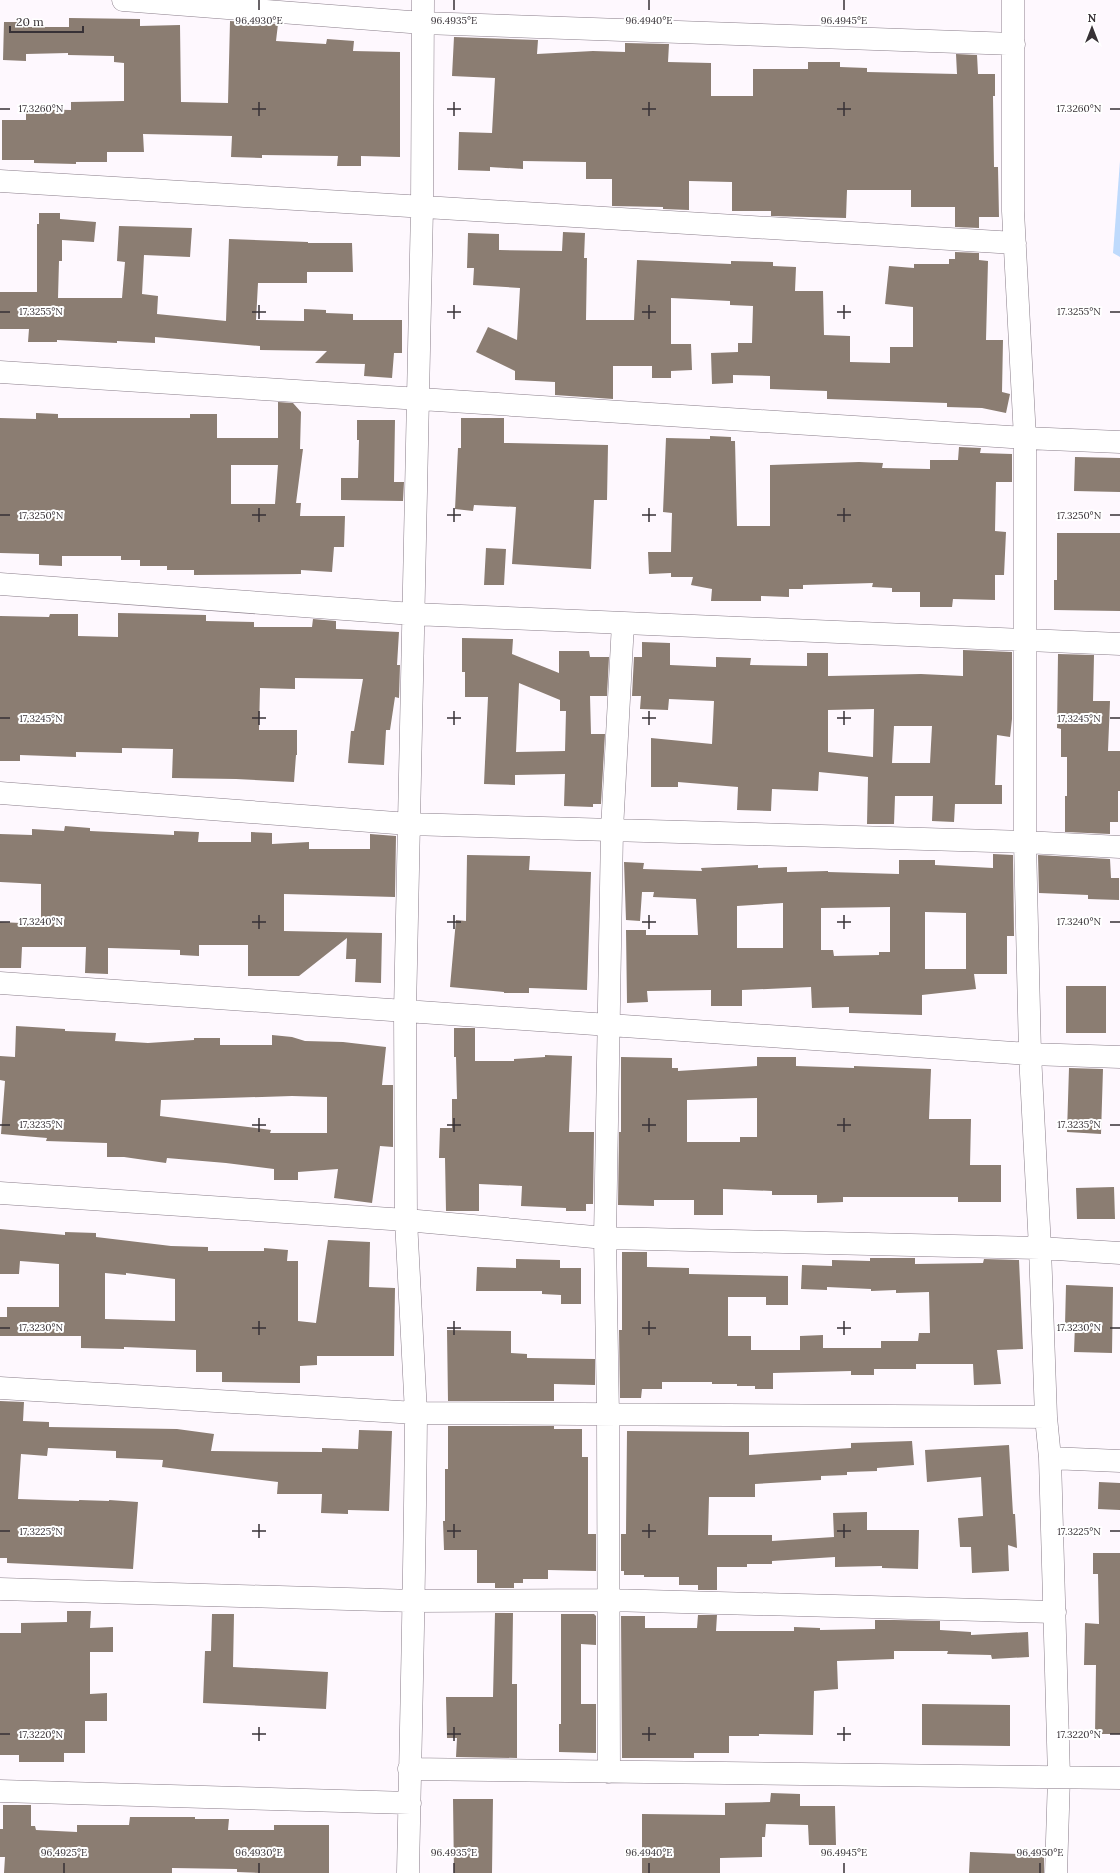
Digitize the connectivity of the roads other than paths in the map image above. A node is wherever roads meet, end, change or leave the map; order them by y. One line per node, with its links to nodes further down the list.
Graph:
1 (123, 0): 4 (street)
2 (423, 0): 4 (street)
3 (1013, 0): 5 (street)
4 (423, 23): 5 (street); 7 (street)
5 (1014, 44): 8 (street)
6 (0, 181): 7 (street)
7 (422, 208): 8 (street); 10 (street)
8 (1015, 243): 11 (street)
9 (0, 372): 10 (street)
10 (418, 400): 11 (street); 14 (street)
11 (1026, 438): 12 (street); 16 (street)
12 (1120, 442)
13 (0, 584): 14 (street)
14 (413, 614): 15 (street); 19 (street)
15 (623, 623): 16 (street); 20 (street)
16 (1026, 640): 17 (street); 21 (street)
17 (1120, 644)
18 (0, 794): 19 (street)
19 (409, 824): 20 (street); 24 (street)
20 (612, 830): 21 (street); 25 (street)
21 (1026, 842): 22 (street); 26 (street)
22 (1120, 847)
23 (0, 983): 24 (street)
24 (405, 1011): 25 (street); 29 (street)
25 (610, 1025): 26 (street); 30 (street)
26 (1030, 1054): 27 (street); 31 (street)
27 (1120, 1057)
28 (0, 1193): 29 (street)
29 (406, 1220): 30 (street); 34 (street)
30 (605, 1238): 31 (street); 35 (street)
31 (1040, 1248): 32 (street); 36 (street)
32 (1120, 1253)
33 (0, 1388): 34 (street)
34 (416, 1413): 35 (street); 41 (street)
35 (608, 1415): 36 (street); 40 (street)
36 (1046, 1417): 37 (street)
37 (1050, 1458): 38 (street); 42 (street)
38 (1120, 1461)
39 (0, 1589): 41 (street)
40 (609, 1600): 41 (street); 42 (street); 44 (street)
41 (414, 1601): 43 (street)
42 (1055, 1612): 45 (street)
43 (410, 1769): 44 (street); 48 (street)
44 (609, 1772): 45 (street)
45 (1059, 1777): 46 (street); 50 (street)
46 (1120, 1778)
47 (0, 1791): 48 (street)
48 (410, 1803): 49 (street)
49 (408, 1873)
50 (1056, 1873)

